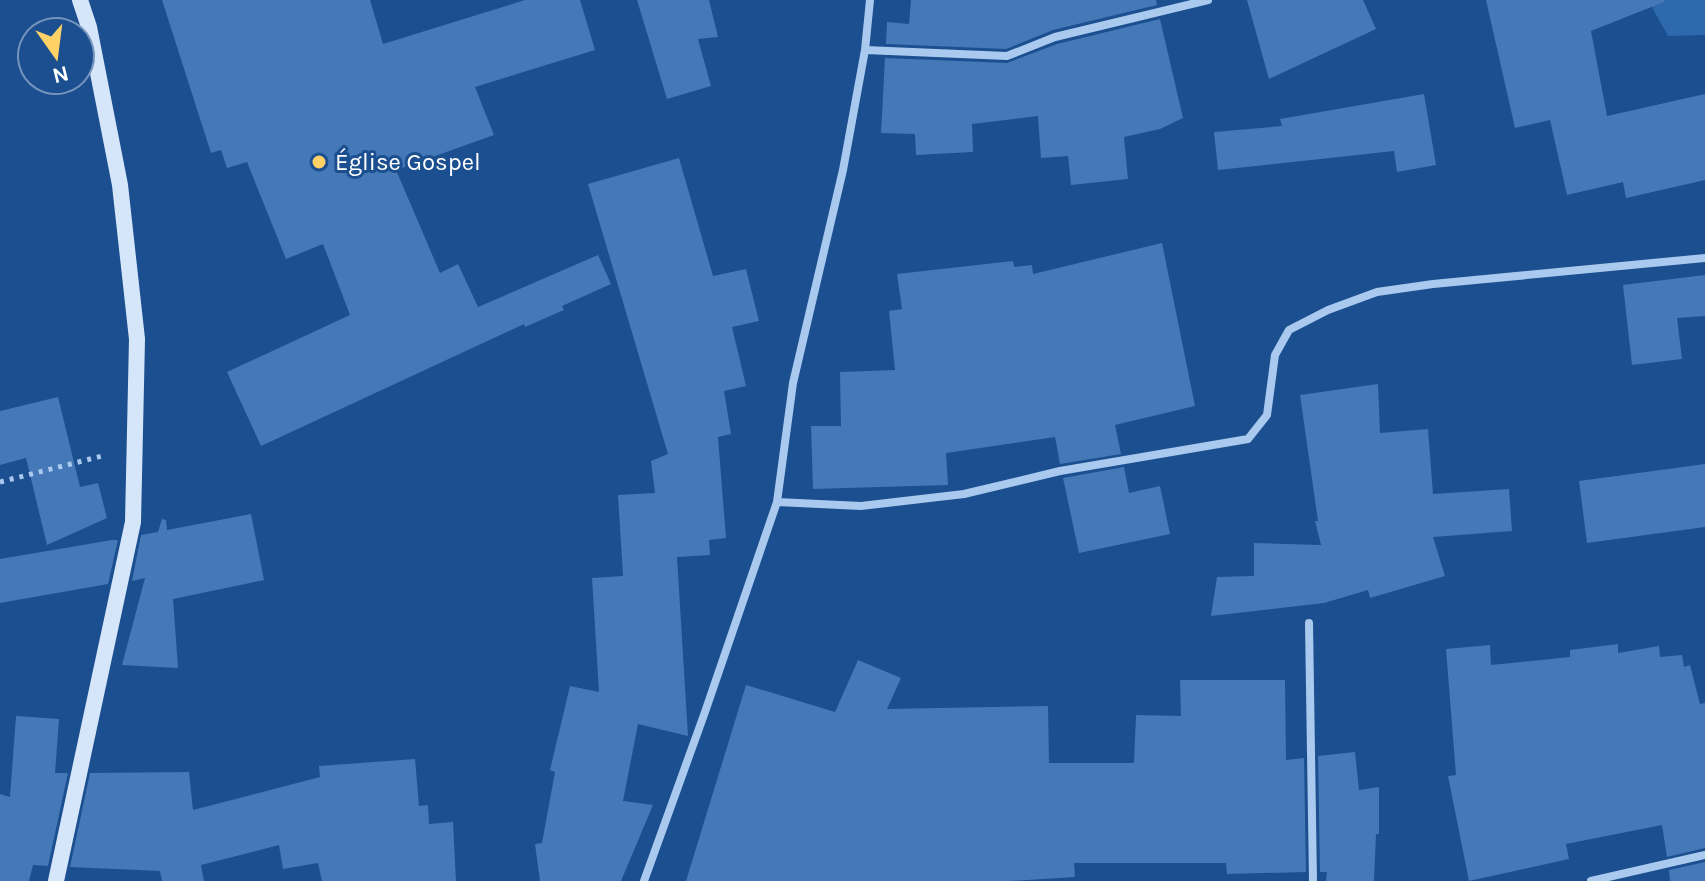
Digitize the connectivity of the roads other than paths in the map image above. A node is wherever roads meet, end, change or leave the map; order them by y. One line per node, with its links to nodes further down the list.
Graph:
1 (80, 0): 9 (street)
2 (870, 0): 4 (street)
3 (1208, 0): 4 (street)
4 (865, 50): 6 (street)
5 (1705, 258): 6 (street)
6 (777, 502): 10 (street)
7 (1309, 623): 11 (street)
8 (1705, 855): 12 (street)
9 (56, 881)
10 (644, 881)
11 (1313, 881)
12 (1591, 881)

